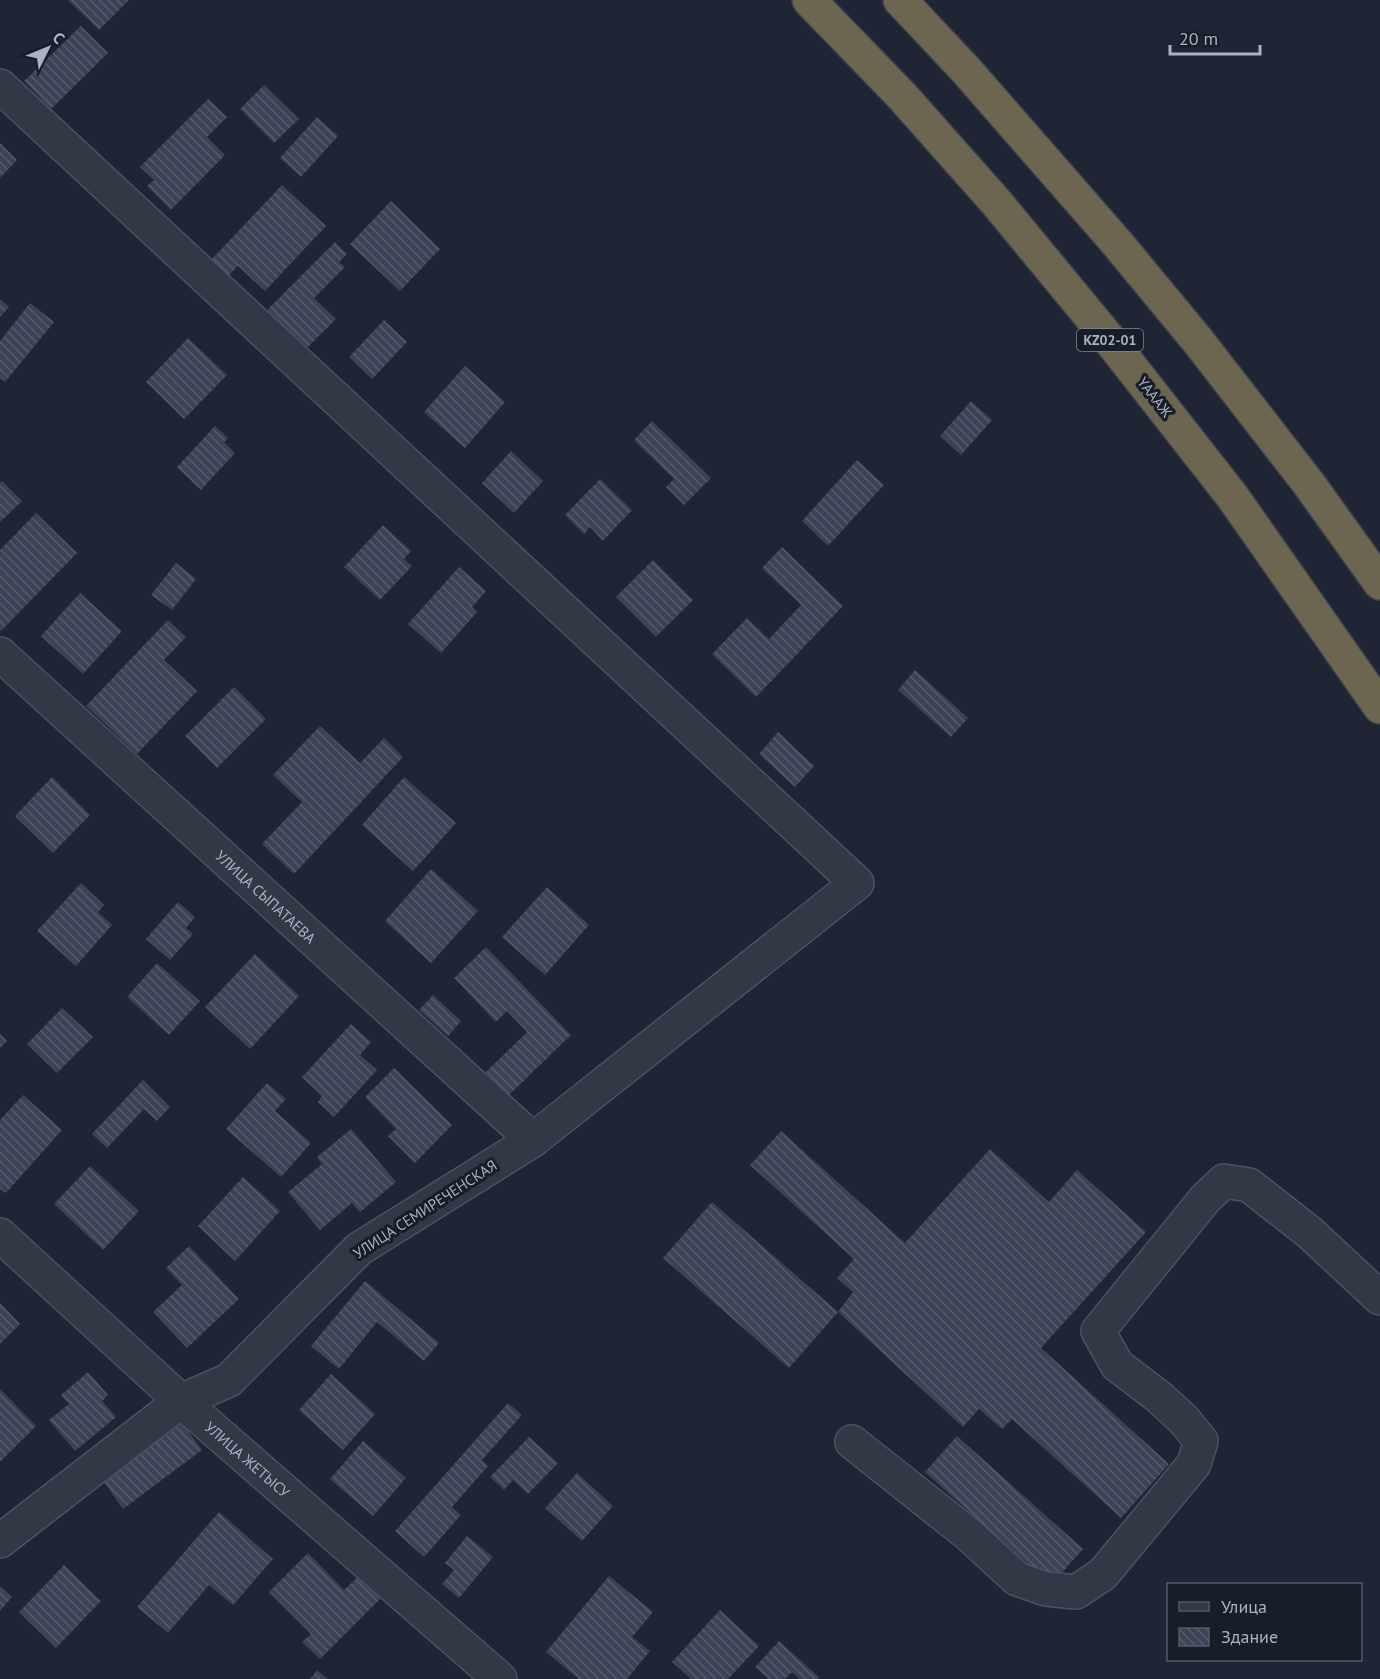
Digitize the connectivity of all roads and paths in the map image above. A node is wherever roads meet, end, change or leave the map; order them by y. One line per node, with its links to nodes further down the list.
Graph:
1 (809, 0): 6 (highway, ҮАААЖ / KZ02-01)
2 (900, 0): 4 (highway)
3 (0, 86): 7 (street, УЛИЦА СЕМИРЕЧЕНСКАЯ)
4 (1380, 583)
5 (0, 654): 7 (street, УЛИЦА СЫПАТАЕВА)
6 (1380, 707)
7 (533, 1140): 10 (street, УЛИЦА СЕМИРЕЧЕНСКАЯ)
8 (0, 1235): 10 (street, УЛИЦА ЖЕТЫСУ)
9 (1380, 1298): 11 (street)
10 (181, 1401): 12 (street, УЛИЦА СЕМИРЕЧЕНСКАЯ); 13 (street, УЛИЦА ЖЕТЫСУ)
11 (852, 1442)
12 (0, 1541)
13 (500, 1679)

